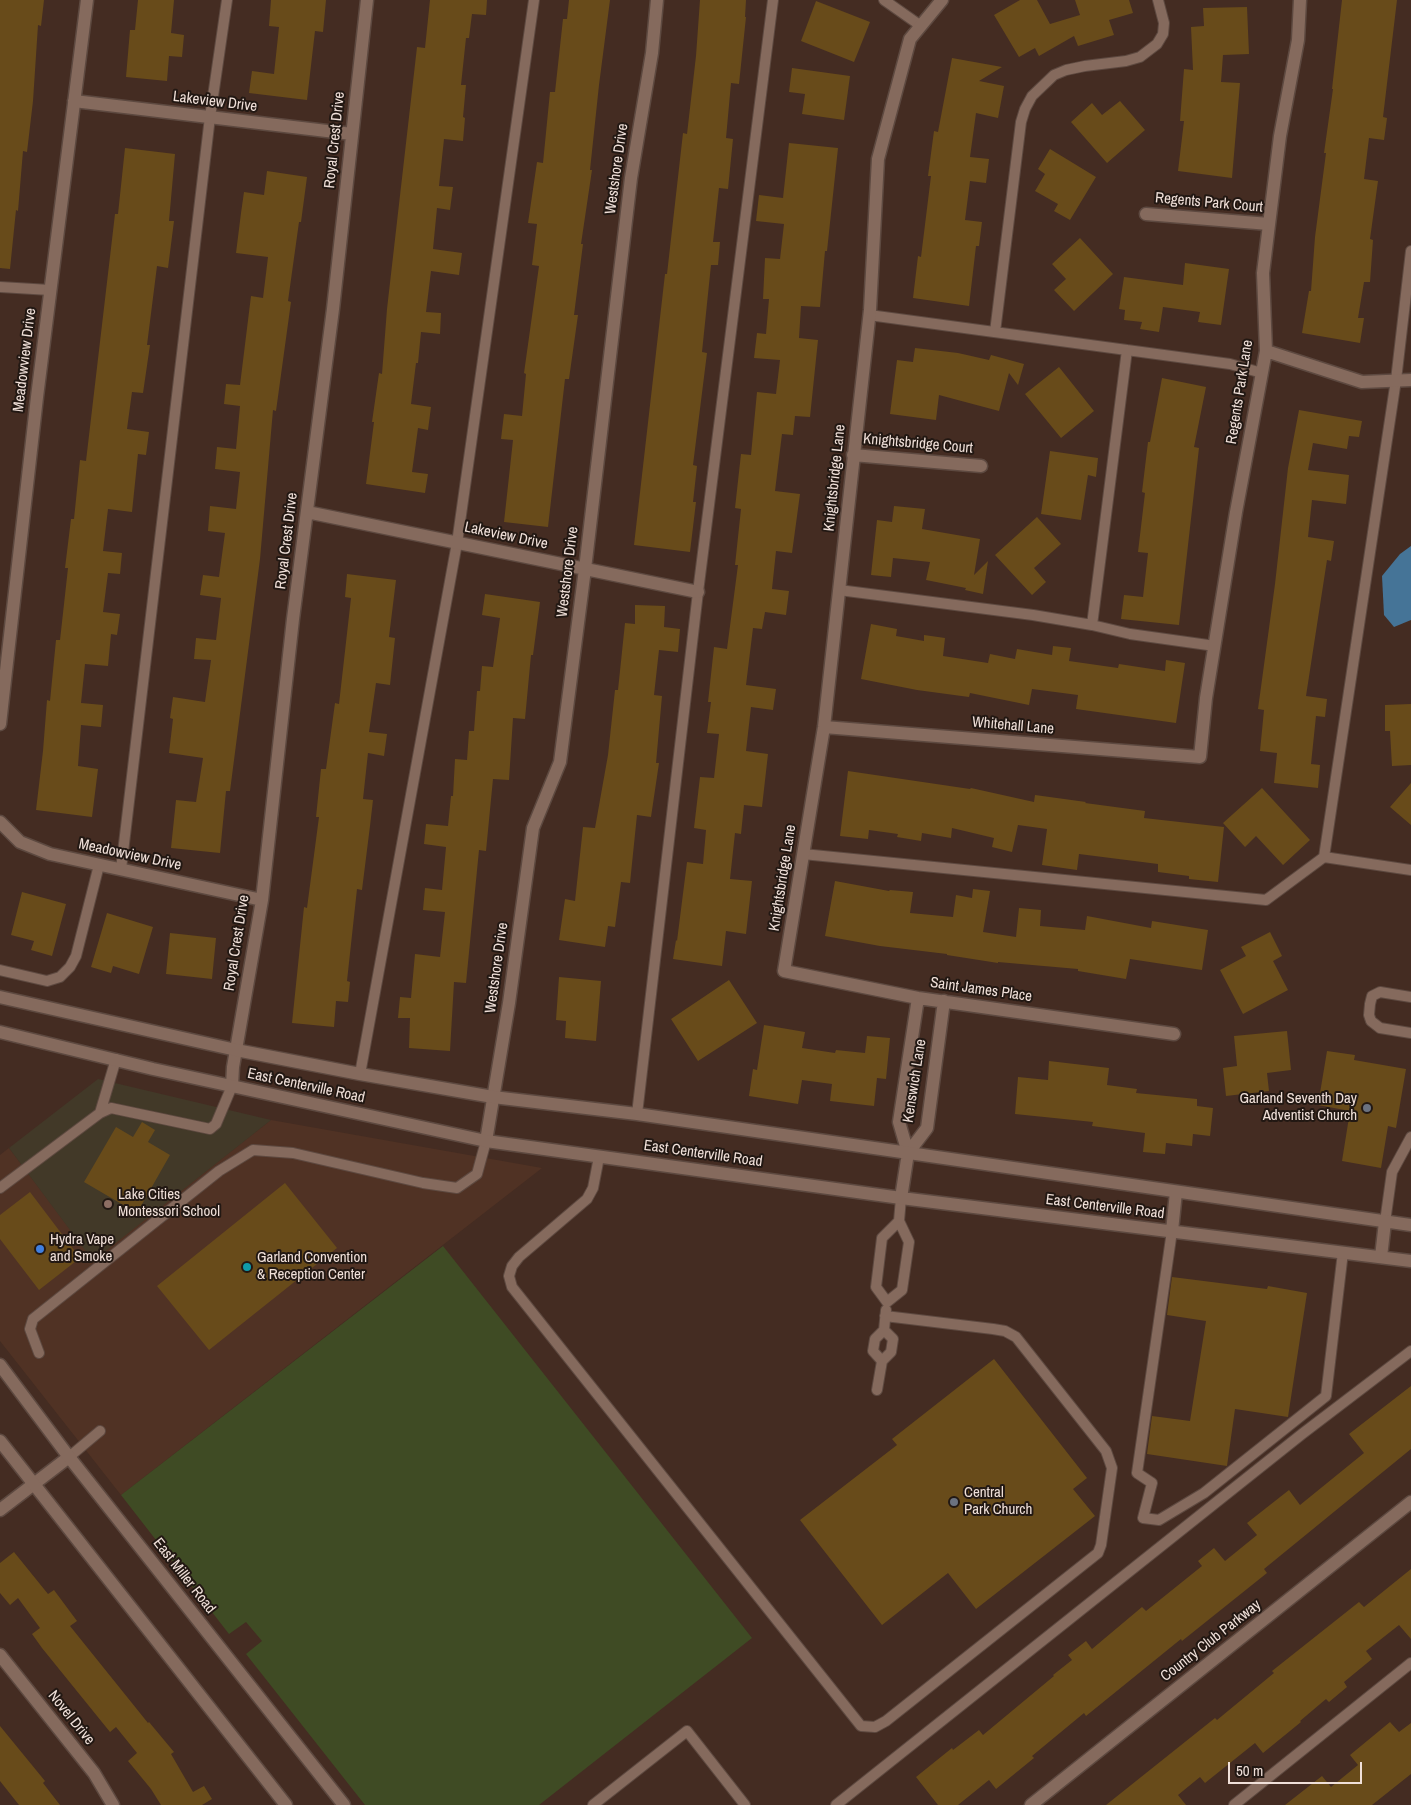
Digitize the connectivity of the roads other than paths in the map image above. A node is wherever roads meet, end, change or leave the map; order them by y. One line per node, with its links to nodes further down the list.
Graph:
1 (87, 0): 12 (street, Meadowview Drive)
2 (227, 0): 13 (lane)
3 (367, 0): 14 (street, Royal Crest Drive)
4 (534, 0): 30 (lane)
5 (657, 0): 31 (street, Westshore Drive)
6 (773, 0): 33 (lane)
7 (884, 0): 11 (lane)
8 (942, 0): 11 (street, Knightsbridge Lane)
9 (1158, 0): 21 (lane)
10 (1300, 0): 16 (street, Regents Park Lane)
11 (921, 26): 20 (street, Knightsbridge Lane)
12 (74, 101): 13 (street, Lakeview Drive); 19 (street, Meadowview Drive)
13 (210, 117): 14 (street, Lakeview Drive); 43 (lane)
14 (352, 134): 29 (street, Royal Crest Drive)
15 (1146, 214): 16 (street, Regents Park Court)
16 (1269, 224): 23 (street, Regents Park Lane)
17 (1411, 251): 25 (lane)
18 (0, 286): 19 (lane)
19 (50, 290): 36 (street, Meadowview Drive)
20 (869, 315): 21 (lane); 27 (street, Knightsbridge Lane)
21 (995, 332): 22 (lane)
22 (1127, 350): 24 (lane); 34 (lane)
23 (1266, 352): 24 (street, Regents Park Lane); 25 (street)
24 (1262, 373): 35 (street, Regents Park Lane)
25 (1396, 380): 26 (street); 41 (lane)
26 (1411, 380)
27 (853, 455): 28 (street, Knightsbridge Court); 32 (street, Knightsbridge Lane)
28 (981, 466)
29 (307, 512): 30 (street, Lakeview Drive); 45 (street, Royal Crest Drive)
30 (457, 543): 31 (street, Lakeview Drive); 57 (lane)
31 (585, 569): 33 (street, Lakeview Drive); 59 (street, Westshore Drive)
32 (839, 590): 34 (lane); 37 (street, Knightsbridge Lane)
33 (698, 592): 61 (lane)
34 (1092, 625): 35 (lane)
35 (1214, 646): 38 (street, Regents Park Lane)
36 (0, 724)
37 (824, 727): 38 (street, Whitehall Lane); 40 (street, Knightsbridge Lane)
38 (1200, 757)
39 (0, 822): 42 (street, Meadowview Drive)
40 (803, 854): 41 (lane); 47 (street, Knightsbridge Lane)
41 (1324, 857): 44 (lane)
42 (99, 865): 43 (street, Meadowview Drive); 46 (lane)
43 (121, 869): 45 (street, Meadowview Drive)
44 (1411, 870)
45 (262, 900): 55 (street, Royal Crest Drive)
46 (0, 970)
47 (784, 971): 50 (street, Saint James Place)
48 (1411, 996): 53 (lane)
49 (0, 997): 55 (street, East Centerville Road)
50 (918, 998): 51 (street, Saint James Place); 64 (street, Kenswich Lane)
51 (944, 1001): 54 (street, Saint James Place); 64 (street, Kenswich Lane)
52 (0, 1032): 56 (street, East Centerville Road)
53 (1411, 1033)
54 (1174, 1034)
55 (236, 1050): 57 (street, East Centerville Road); 58 (street, Royal Crest Drive)
56 (116, 1059): 58 (street, East Centerville Road); 60 (lane)
57 (360, 1074): 59 (street, East Centerville Road)
58 (232, 1086): 60 (lane); 63 (street, East Centerville Road)
59 (493, 1097): 61 (street, East Centerville Road); 63 (street, Westshore Drive)
60 (100, 1113): 66 (lane)
61 (637, 1114): 64 (street, East Centerville Road)
62 (1411, 1137): 70 (lane)
63 (486, 1141): 65 (street, East Centerville Road); 80 (lane)
64 (908, 1153): 67 (street, East Centerville Road); 68 (street)
65 (599, 1157): 68 (street, East Centerville Road); 77 (lane)
66 (0, 1188)
67 (1176, 1192): 70 (street, East Centerville Road); 72 (street)
68 (901, 1198): 69 (lane); 72 (street, East Centerville Road)
69 (899, 1221): 76 (lane); 76 (lane)
70 (1385, 1222): 71 (street, East Centerville Road); 74 (street)
71 (1411, 1225)
72 (1172, 1231): 73 (street, East Centerville Road); 73 (lane)
73 (1343, 1252): 74 (street, East Centerville Road)
74 (1381, 1257): 75 (street, East Centerville Road)
75 (1411, 1261)
76 (887, 1302): 77 (lane)
77 (885, 1316): 78 (lane)
78 (884, 1330): 81 (lane); 81 (lane)
79 (1411, 1351): 99 (lane)
80 (39, 1352)
81 (882, 1361): 83 (lane)
82 (0, 1365): 86 (street, East Miller Road)
83 (876, 1390)
84 (100, 1431): 86 (lane)
85 (0, 1441): 87 (street)
86 (69, 1457): 87 (street); 95 (street, East Miller Road)
87 (34, 1484): 89 (street); 94 (street)
88 (1411, 1502): 100 (street, Country Club Parkway)
89 (0, 1510)
90 (0, 1655): 93 (street, Novel Drive)
91 (1411, 1663): 101 (lane)
92 (605, 1796): 96 (lane); 97 (lane); 98 (lane)
93 (113, 1805)
94 (286, 1805)
95 (344, 1805)
96 (593, 1805)
97 (612, 1805)
98 (744, 1805)
99 (836, 1805)
100 (1031, 1805)
101 (1234, 1805)

